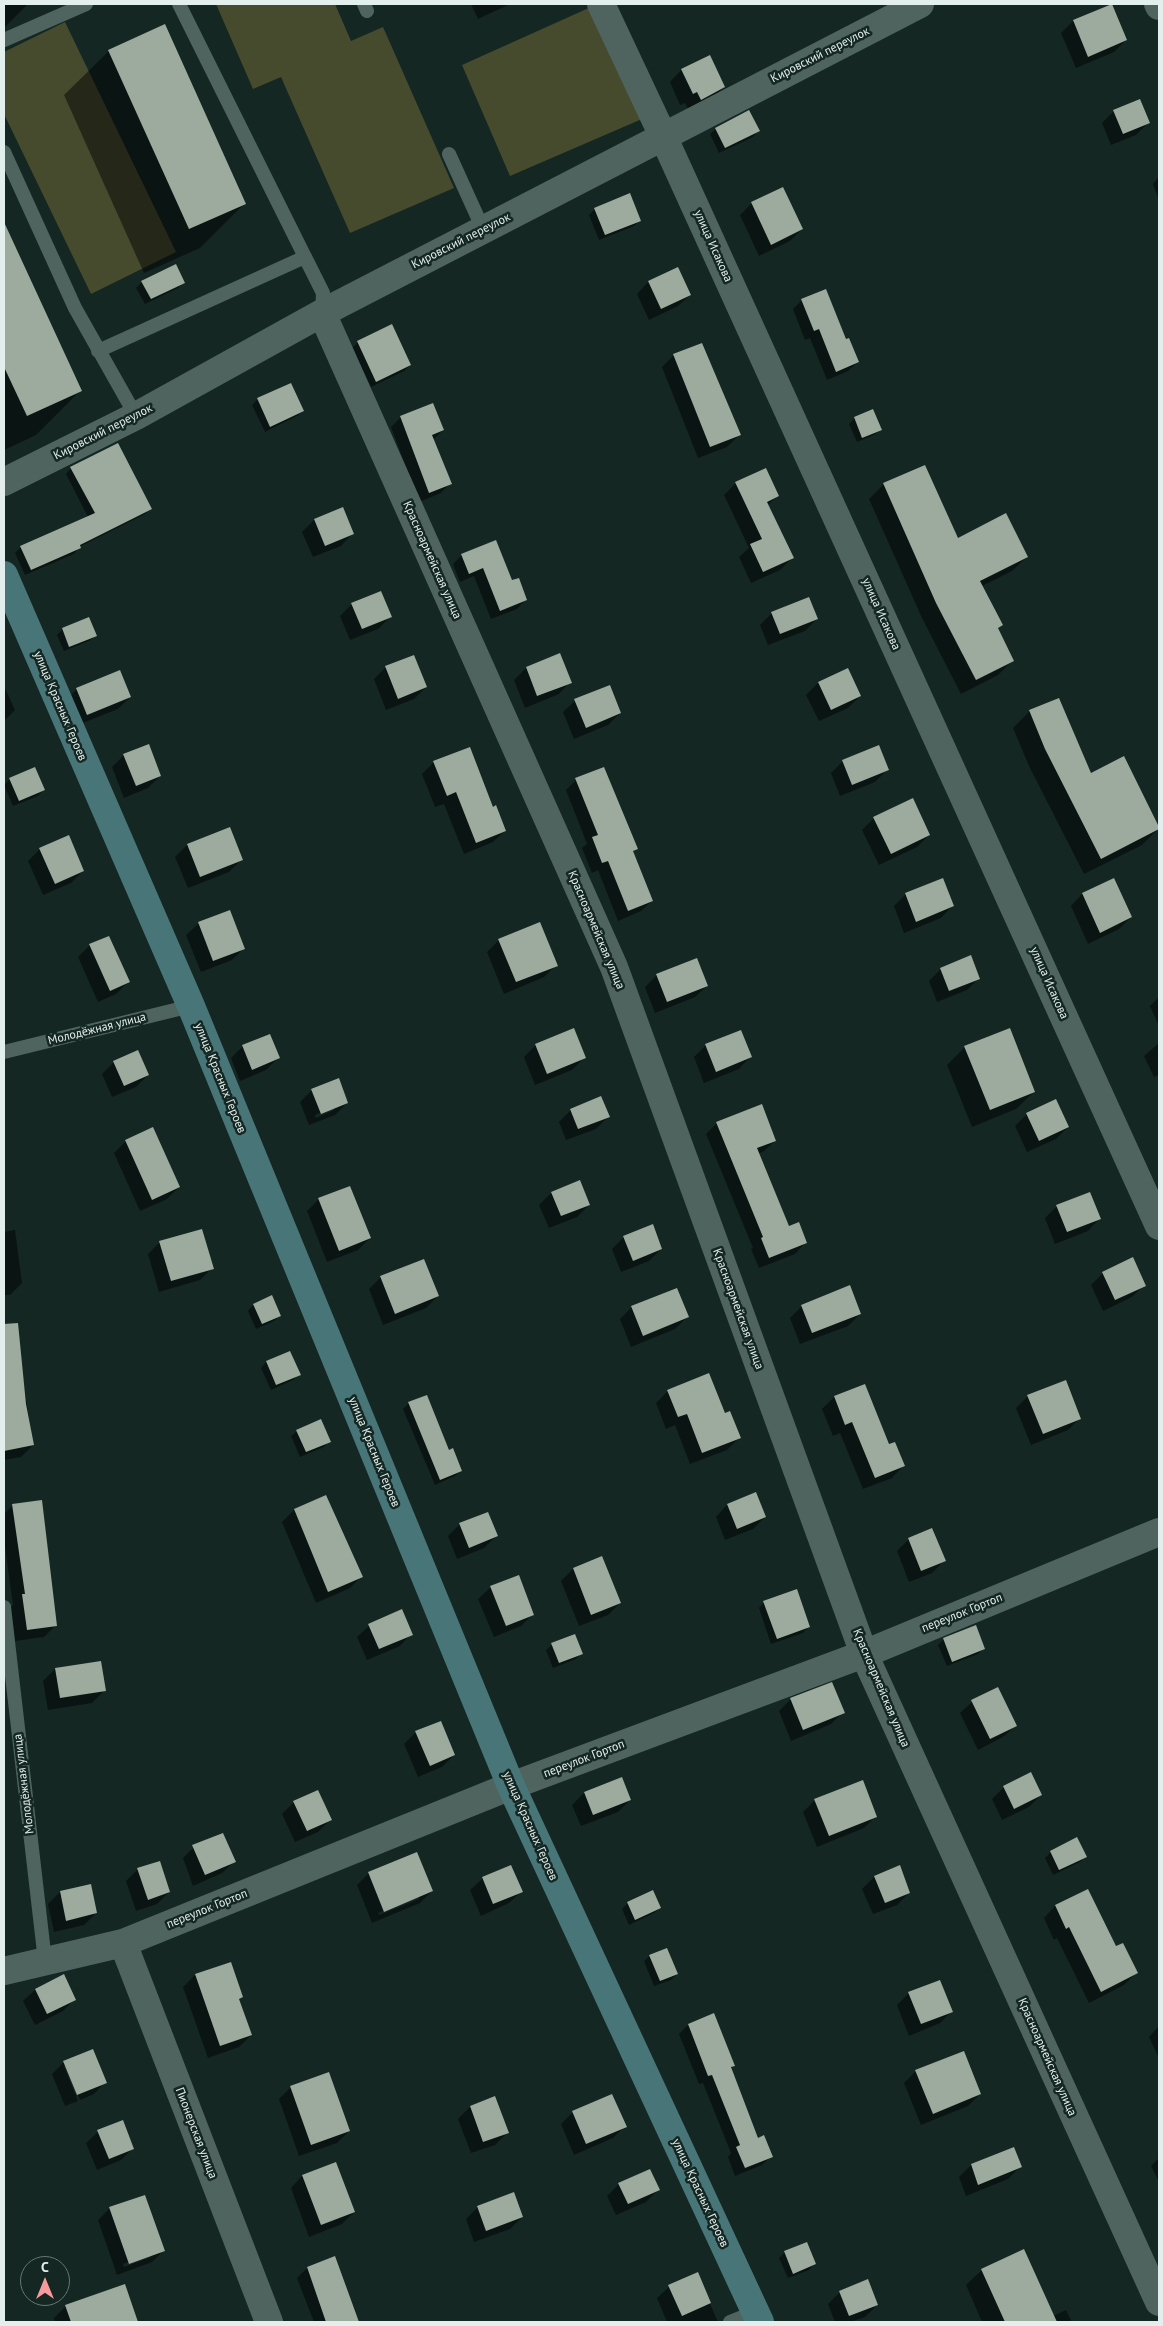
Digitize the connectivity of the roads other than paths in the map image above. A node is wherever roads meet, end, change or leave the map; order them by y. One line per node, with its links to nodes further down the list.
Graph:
1 (86, 4): 5 (lane)
2 (179, 4): 11 (lane)
3 (601, 4): 6 (street, улица Исакова)
4 (920, 4): 6 (street, Кировский переулок)
5 (4, 40)
6 (663, 136): 10 (street, Кировский переулок); 19 (street, улица Исакова)
7 (4, 152): 9 (lane)
8 (449, 154): 10 (lane)
9 (9, 180): 13 (lane)
10 (483, 229): 12 (street, Кировский переулок)
11 (305, 257): 12 (lane); 13 (lane)
12 (322, 313): 14 (street, Кировский переулок); 22 (street, Красноармейская улица)
13 (98, 351): 14 (lane)
14 (136, 416): 15 (street, Кировский переулок)
15 (4, 482)
16 (4, 575): 17 (main road, улица Красных Героев)
17 (191, 1006): 18 (lane, Молодёжная улица); 23 (main road, улица Красных Героев)
18 (4, 1052)
19 (1159, 1226)
20 (1159, 1532): 22 (street, переулок Гортоп)
21 (4, 1607): 25 (lane, Молодёжная улица)
22 (864, 1654): 23 (street, переулок Гортоп); 27 (street, Красноармейская улица)
23 (511, 1786): 24 (street, переулок Гортоп); 28 (main road, улица Красных Героев)
24 (123, 1943): 25 (street, переулок Гортоп); 29 (street, Пионерская улица)
25 (45, 1961): 26 (street, переулок Гортоп)
26 (4, 1971)
27 (1159, 2302)
28 (758, 2317): 30 (lane)
29 (269, 2322)
30 (730, 2322)

